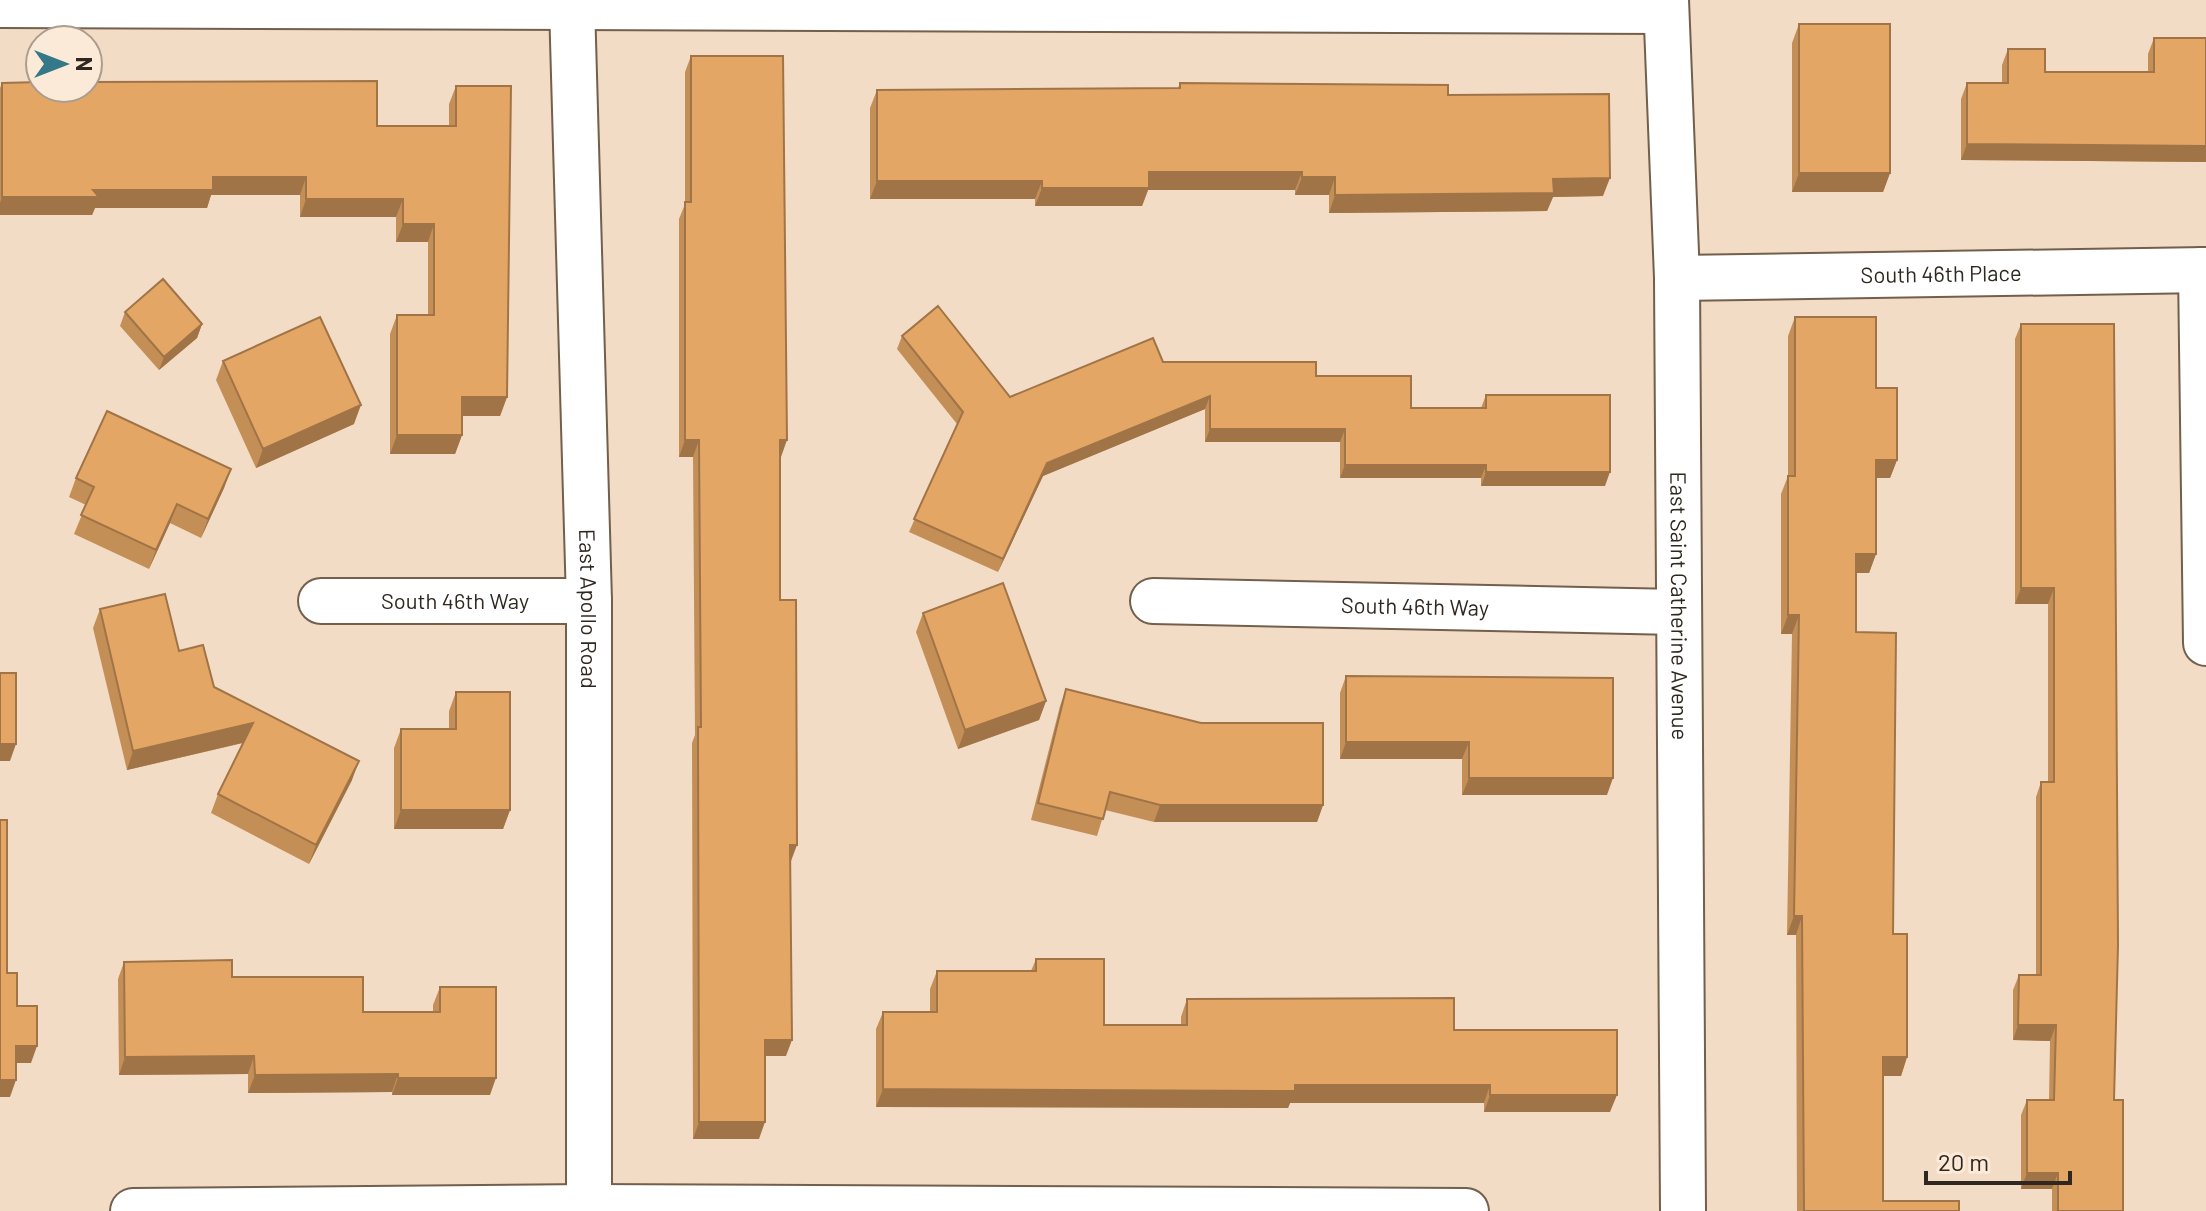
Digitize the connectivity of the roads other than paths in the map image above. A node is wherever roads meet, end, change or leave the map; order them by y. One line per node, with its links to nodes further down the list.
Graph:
1 (0, 5): 2 (street)
2 (572, 5): 3 (street); 7 (street, East Apollo Road)
3 (1666, 6): 5 (street, East Saint Catherine Avenue)
4 (2204, 270): 5 (street, South 46th Place); 10 (street)
5 (1677, 278): 9 (street, East Saint Catherine Avenue)
6 (321, 601): 7 (street, South 46th Way)
7 (589, 601): 11 (street, East Apollo Road)
8 (1153, 601): 9 (street, South 46th Way)
9 (1677, 612): 15 (street, East Saint Catherine Avenue)
10 (2206, 643)
11 (589, 1209): 12 (street); 13 (street)
12 (1130, 1209): 14 (street)
13 (133, 1211)
14 (1466, 1211)
15 (1683, 1211)

